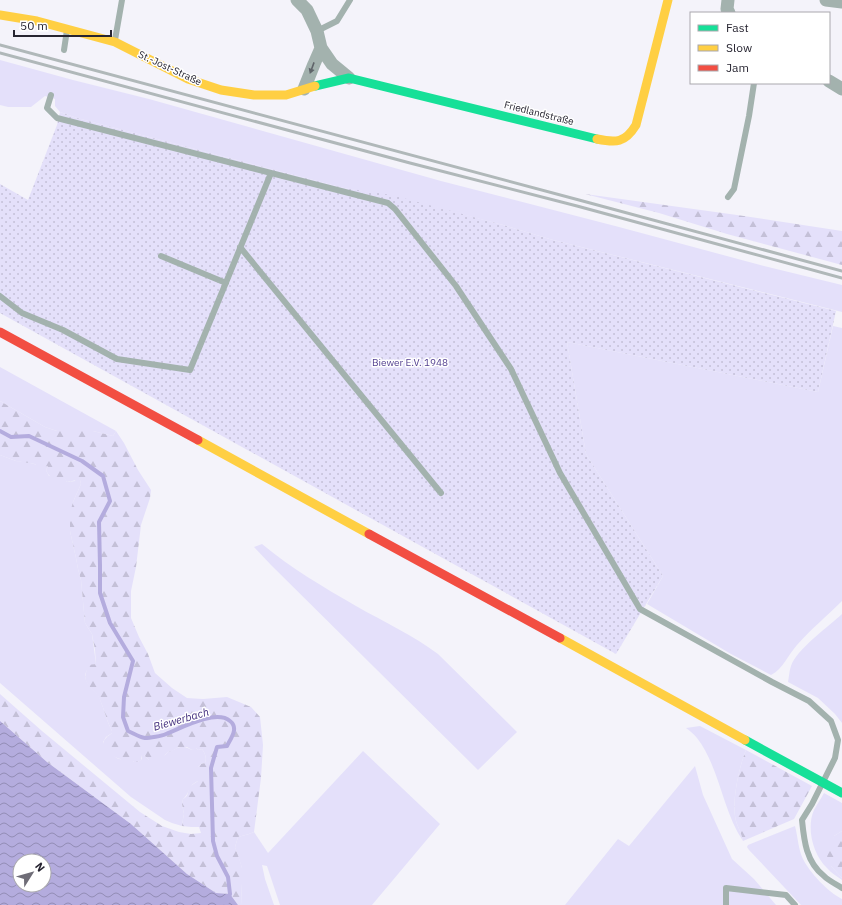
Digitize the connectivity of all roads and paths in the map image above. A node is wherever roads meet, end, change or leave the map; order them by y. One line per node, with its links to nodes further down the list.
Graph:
1 (122, 0): 12 (lane)
2 (297, 0): 11 (street)
3 (350, 0): 11 (lane)
4 (668, 0): 15 (main road, Friedlandstraße)
5 (728, 0): 8 (street)
6 (826, 0): 7 (street)
7 (842, 2)
8 (729, 12)
9 (0, 15): 10 (main road, St.-Jost-Straße)
10 (67, 29): 12 (main road, St.-Jost-Straße); 14 (lane)
11 (317, 31): 13 (street)
12 (115, 42): 18 (main road, St.-Jost-Straße)
13 (321, 48): 15 (street); 18 (street, one-way to 18)
14 (64, 50)
15 (349, 78): 18 (main road, Friedlandstraße)
16 (830, 82): 19 (street)
17 (754, 84): 22 (lane)
18 (304, 89)
19 (842, 89)
20 (51, 95): 21 (lane)
21 (271, 173): 23 (lane); 30 (lane)
22 (728, 197)
23 (240, 247): 25 (lane); 28 (lane)
24 (161, 256): 25 (lane)
25 (226, 283): 26 (lane)
26 (0, 296)
27 (0, 332): 29 (main road)
28 (441, 493)
29 (842, 793)
30 (842, 888)
31 (726, 905): 32 (lane)
32 (796, 905)

